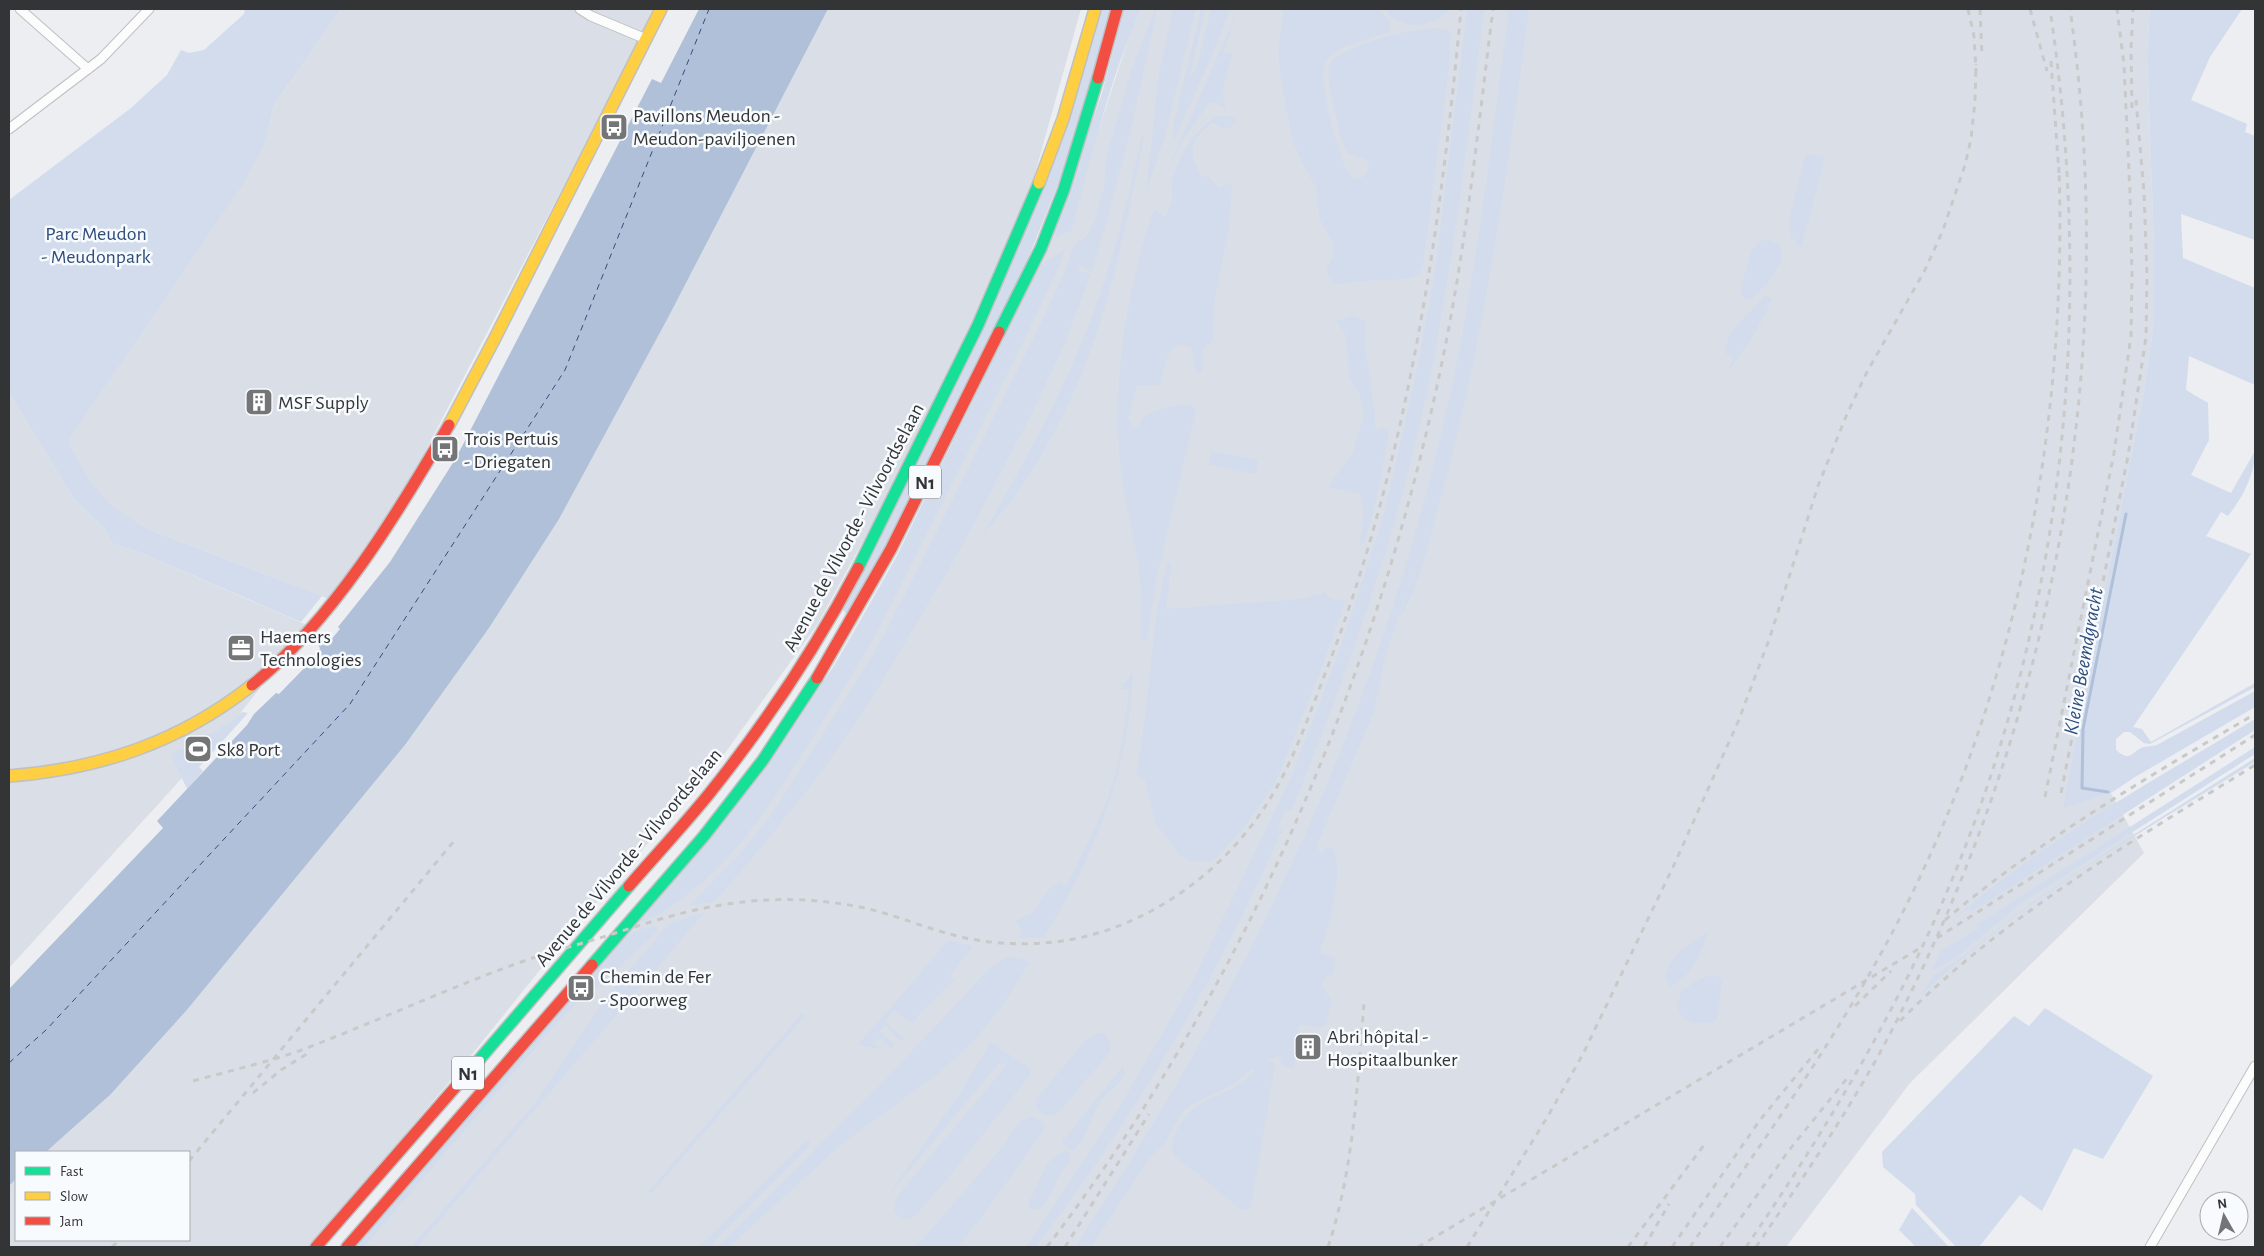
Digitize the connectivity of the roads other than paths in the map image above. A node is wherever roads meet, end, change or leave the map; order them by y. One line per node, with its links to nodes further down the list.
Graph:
1 (20, 9): 8 (street)
2 (149, 9): 8 (street)
3 (580, 9): 7 (street)
4 (661, 9): 7 (main road)
5 (1095, 9): 12 (main road, Avenue de Vilvorde - Vilvoordselaan / N1)
6 (1117, 9): 13 (main road, Avenue de Vilvorde - Vilvoordselaan / N1)
7 (646, 39): 10 (main road)
8 (88, 69): 9 (street)
9 (9, 129)
10 (9, 776)
11 (2255, 1066): 14 (street)
12 (316, 1247)
13 (346, 1247)
14 (2150, 1247)

